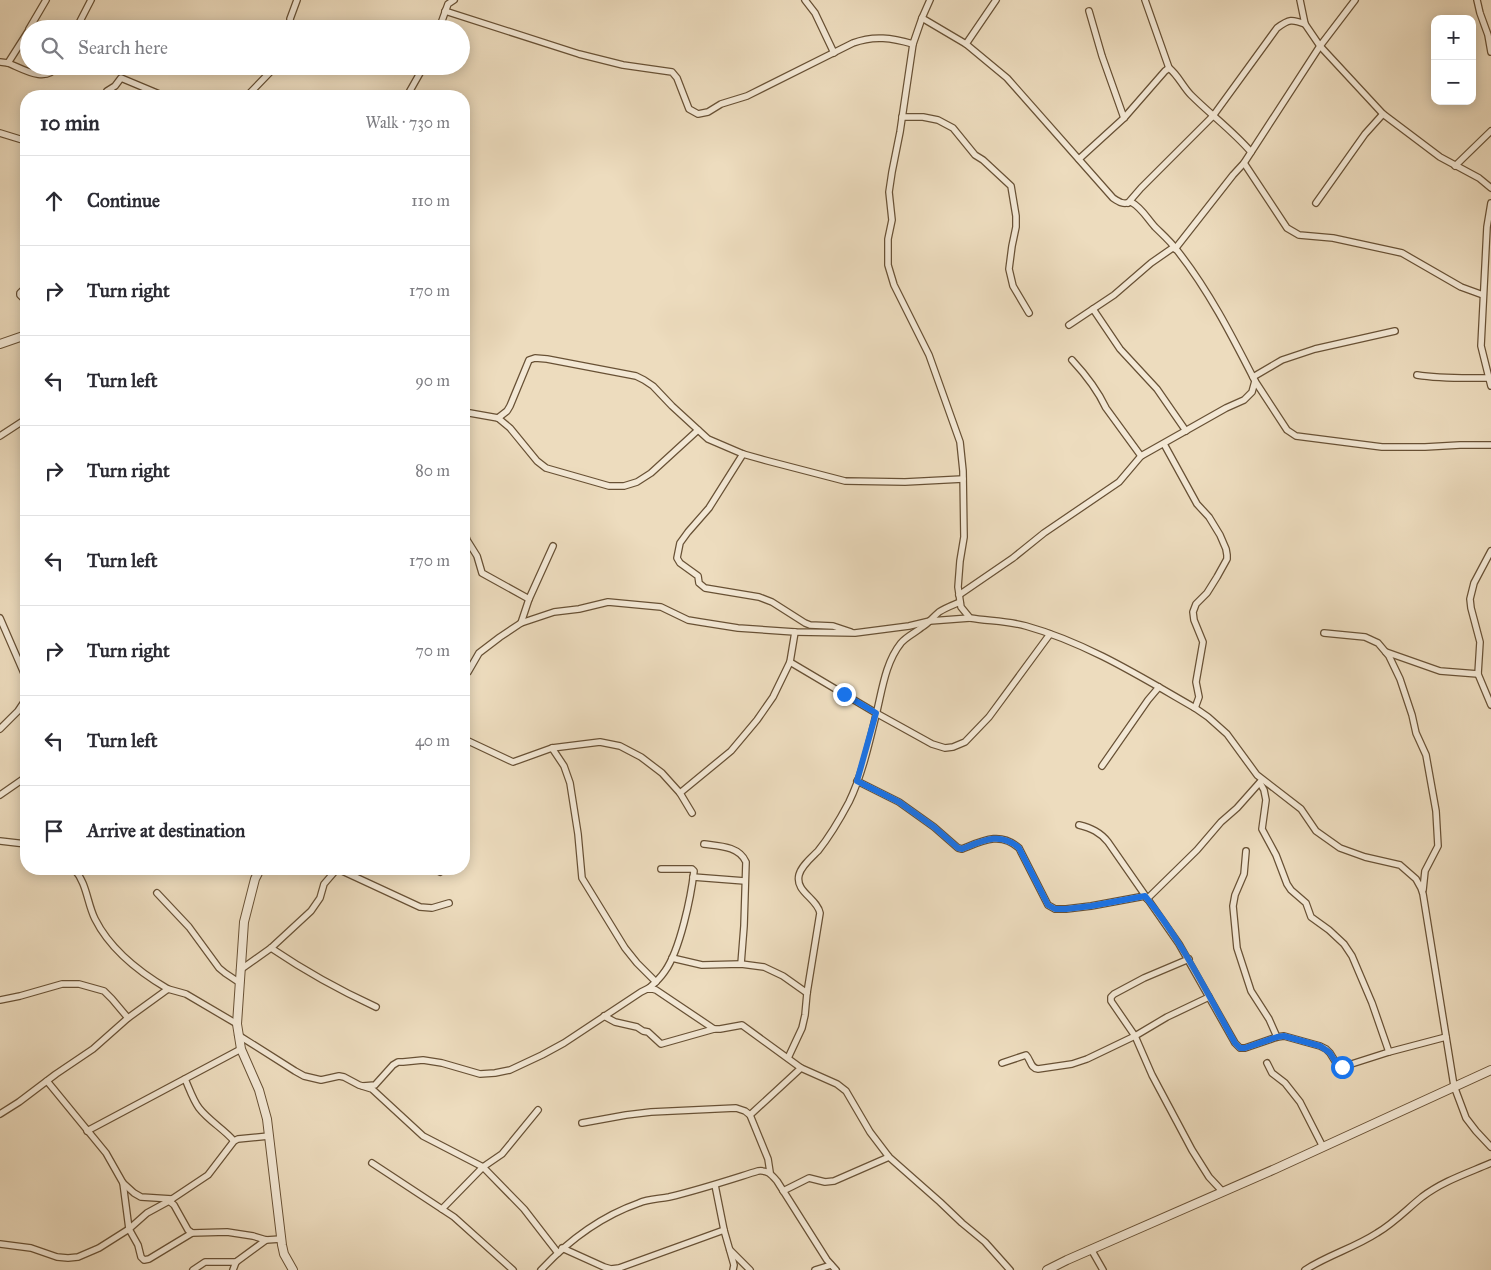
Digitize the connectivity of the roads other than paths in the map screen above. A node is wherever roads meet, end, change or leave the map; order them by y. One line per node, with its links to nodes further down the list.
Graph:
1 (46, 0): 15 (street)
2 (91, 0): 16 (street)
3 (297, 0): 17 (street)
4 (454, 0): 12 (street)
5 (805, 0): 25 (street)
6 (996, 0): 21 (street)
7 (1145, 0): 29 (street)
8 (1300, 0): 19 (street)
9 (1356, 0): 23 (street)
10 (1477, 0): 24 (street)
11 (927, 1): 14 (street)
12 (445, 11): 18 (street); 25 (street)
13 (1089, 11): 39 (street)
14 (922, 18): 20 (street); 21 (street)
15 (34, 20)
16 (81, 20)
17 (290, 20)
18 (442, 20)
19 (1306, 24): 23 (street); 37 (street)
20 (913, 44): 25 (street); 38 (street)
21 (966, 44): 44 (street)
22 (20, 45): 27 (street)
23 (1320, 46): 36 (street); 43 (street)
24 (1491, 52)
25 (834, 53)
26 (0, 62): 27 (street)
27 (8, 63): 28 (street)
28 (20, 68)
29 (1169, 68): 37 (street); 39 (street)
30 (268, 75): 34 (street)
31 (419, 75): 35 (street)
32 (110, 90): 33 (street)
33 (150, 90)
34 (254, 90)
35 (410, 90)
36 (1383, 114): 46 (street); 49 (street)
37 (1213, 116): 43 (street); 48 (street)
38 (902, 117): 55 (street); 75 (street)
39 (1124, 118): 44 (street)
40 (1491, 131): 46 (street)
41 (0, 133): 42 (street)
42 (20, 139)
43 (1251, 152): 45 (street)
44 (1079, 159): 48 (street)
45 (1244, 163): 51 (street); 53 (street)
46 (1455, 166): 47 (street)
47 (1491, 188)
48 (1128, 203): 51 (street)
49 (1316, 203)
50 (1491, 203): 52 (street)
51 (1175, 248): 54 (street); 63 (street)
52 (1488, 266): 53 (street)
53 (1483, 295): 62 (street)
54 (1093, 309): 56 (street); 69 (street)
55 (1029, 313)
56 (1069, 325)
57 (1395, 331): 63 (street)
58 (20, 337): 59 (street)
59 (0, 344)
60 (1072, 360): 74 (street)
61 (1417, 375): 62 (street)
62 (1488, 378): 64 (street)
63 (1254, 379): 69 (street); 72 (street)
64 (1491, 386)
65 (470, 413): 66 (street)
66 (498, 418): 68 (street); 68 (street)
67 (20, 423): 70 (street)
68 (698, 430): 73 (street)
69 (1186, 432): 71 (street)
70 (0, 436)
71 (1164, 444): 74 (street); 97 (street)
72 (1491, 445)
73 (742, 454): 75 (street); 87 (street)
74 (1141, 456): 79 (street)
75 (963, 479): 79 (street)
76 (470, 544): 80 (street)
77 (553, 546): 80 (street)
78 (1491, 551): 93 (street)
79 (959, 598): 82 (street); 83 (street)
80 (529, 599): 84 (street)
81 (0, 618): 91 (street)
82 (970, 618): 83 (street); 88 (street)
83 (930, 621): 87 (street); 98 (street)
84 (522, 623): 85 (street); 92 (street)
85 (795, 632): 87 (street); 90 (street)
86 (1324, 632): 89 (street)
87 (855, 634)
88 (1050, 634): 94 (street); 98 (street)
89 (1386, 652): 93 (street); 122 (street)
90 (790, 662): 98 (street); 106 (street)
91 (20, 664)
92 (470, 669)
93 (1478, 674): 95 (street)
94 (1159, 687): 97 (street); 102 (street)
95 (1491, 705)
96 (20, 708): 99 (street)
97 (1195, 708): 105 (street)
98 (876, 713): 104 (street)
99 (0, 729)
100 (470, 742): 101 (street)
101 (552, 748): 106 (street); 130 (street)
102 (1102, 766)
103 (20, 781): 107 (street)
104 (857, 781): 123 (street); 134 (street)
105 (1261, 781): 122 (street); 123 (street); 147 (street)
106 (680, 793): 108 (street)
107 (0, 795)
108 (692, 813)
109 (1079, 825): 123 (street)
110 (0, 841): 111 (street)
111 (20, 843)
112 (704, 844): 120 (street)
113 (1246, 851): 144 (street)
114 (661, 870): 119 (street)
115 (79, 875): 133 (street)
116 (257, 875): 129 (street)
117 (332, 875): 125 (street)
118 (350, 875): 124 (street)
119 (693, 877): 120 (street); 126 (street)
120 (745, 881): 128 (street)
121 (157, 893): 131 (street)
122 (1423, 894): 145 (street)
123 (1146, 898): 127 (street)
124 (449, 904)
125 (271, 948): 129 (street); 137 (street)
126 (672, 958): 128 (street); 130 (street)
127 (1189, 958): 135 (street); 143 (street)
128 (741, 964): 134 (street)
129 (240, 970): 131 (street)
130 (656, 982): 132 (street)
131 (240, 983): 140 (street)
132 (649, 988): 138 (street); 141 (street)
133 (168, 989): 139 (street); 140 (street)
134 (807, 993): 148 (street)
135 (1209, 997): 143 (street); 144 (street)
136 (0, 1000): 139 (street)
137 (376, 1007)
138 (604, 1016): 141 (street); 155 (street)
139 (128, 1018): 154 (street)
140 (237, 1024): 142 (street)
141 (714, 1029): 148 (street)
142 (238, 1035): 146 (street); 155 (street)
143 (1135, 1036): 149 (street); 174 (street)
144 (1277, 1037): 147 (street)
145 (1446, 1037): 147 (street); 156 (street)
146 (241, 1049): 153 (street); 162 (street)
147 (1390, 1052)
148 (788, 1058): 151 (street)
149 (1002, 1063)
150 (1267, 1063): 164 (street)
151 (801, 1068): 159 (street); 166 (street)
152 (1491, 1070): 156 (street)
153 (185, 1079): 161 (street); 163 (street)
154 (47, 1082): 158 (street); 161 (street)
155 (363, 1086): 169 (street)
156 (1454, 1086): 164 (street); 165 (street)
157 (538, 1110): 169 (street)
158 (0, 1114)
159 (750, 1115): 160 (street); 170 (street)
160 (582, 1123)
161 (87, 1131): 171 (street)
162 (270, 1136): 163 (street); 180 (street)
163 (234, 1141): 175 (street)
164 (1323, 1146): 174 (street)
165 (1491, 1147)
166 (889, 1157): 173 (street); 196 (street)
167 (372, 1162): 176 (street)
168 (1491, 1163): 199 (street)
169 (483, 1167): 176 (street); 183 (street)
170 (770, 1172): 172 (street); 173 (street)
171 (123, 1183): 175 (street); 177 (street)
172 (715, 1185): 178 (street); 183 (street)
173 (783, 1191): 187 (street)
174 (1223, 1192): 185 (street)
175 (170, 1200): 177 (street); 179 (street)
176 (442, 1209): 191 (street)
177 (128, 1229): 179 (street); 182 (street)
178 (724, 1230): 183 (street); 184 (street)
179 (192, 1233): 181 (street)
180 (281, 1239): 181 (street); 190 (street)
181 (266, 1240): 186 (street)
182 (0, 1244)
183 (560, 1250): 192 (street)
184 (730, 1250): 193 (street); 194 (street)
185 (1091, 1250): 197 (street); 198 (street)
186 (236, 1262): 188 (street); 189 (street)
187 (834, 1268): 195 (street)
188 (193, 1270)
189 (233, 1270)
190 (293, 1270)
191 (513, 1270)
192 (541, 1270)
193 (733, 1270)
194 (750, 1270)
195 (815, 1270)
196 (1010, 1270)
197 (1047, 1270)
198 (1103, 1270)
199 (1305, 1270)

